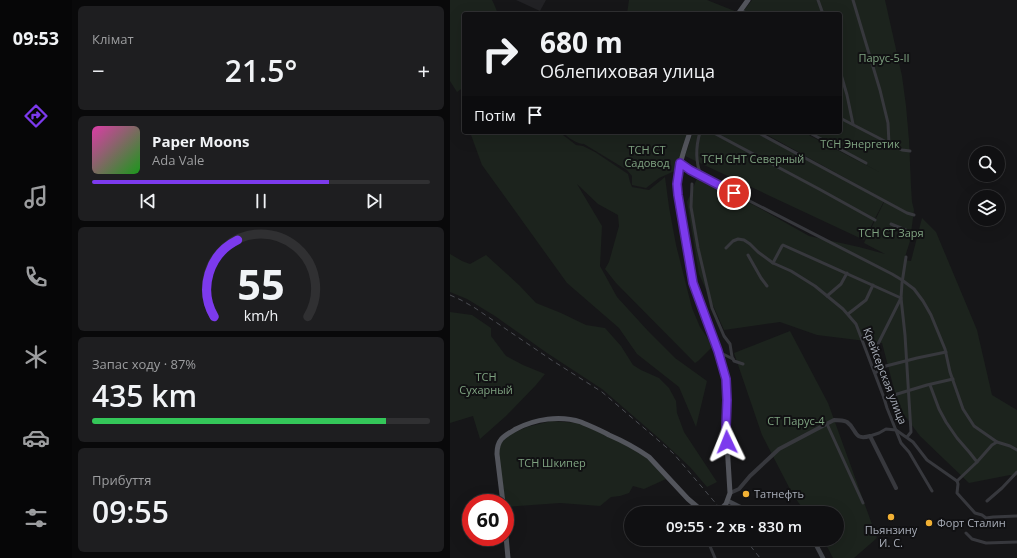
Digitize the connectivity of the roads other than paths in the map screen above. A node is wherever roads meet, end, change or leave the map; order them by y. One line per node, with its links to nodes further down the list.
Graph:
1 (748, 0): 4 (main road)
2 (818, 0): 5 (street)
3 (853, 0): 14 (street)
4 (739, 12)
5 (822, 12)
6 (842, 78): 8 (street)
7 (842, 119): 8 (street)
8 (853, 124): 14 (street)
9 (689, 134): 16 (main road)
10 (700, 134): 18 (street)
11 (716, 134): 21 (street)
12 (761, 134): 20 (street)
13 (812, 134): 17 (street)
14 (889, 144): 15 (street)
15 (910, 151)
16 (680, 163): 18 (street); 57 (main road)
17 (866, 163)
18 (701, 176): 29 (street)
19 (692, 184): 38 (street)
20 (914, 215)
21 (875, 220)
22 (891, 224): 23 (street)
23 (912, 232)
24 (726, 248): 27 (street, Крейсерская улица)
25 (748, 256): 31 (street)
26 (906, 258): 29 (street)
27 (773, 263): 28 (street); 32 (street, Крейсерская улица)
28 (847, 273): 30 (street); 32 (street)
29 (902, 280): 33 (street); 36 (street)
30 (873, 285): 33 (street); 34 (street)
31 (767, 286)
32 (827, 296): 34 (street, Крейсерская улица)
33 (902, 298): 35 (street); 39 (street)
34 (848, 314): 41 (street, Крейсерская улица)
35 (878, 344)
36 (946, 352): 39 (street); 42 (street)
37 (723, 354): 38 (street)
38 (734, 360): 40 (street)
39 (907, 360): 41 (street); 44 (street)
40 (743, 364)
41 (875, 373): 45 (street, Крейсерская улица)
42 (953, 379): 43 (street); 50 (street)
43 (930, 385): 44 (street); 52 (street)
44 (909, 390): 45 (street); 49 (street)
45 (884, 398): 47 (street, Крейсерская улица)
46 (827, 424): 48 (street); 57 (street); 61 (street)
47 (896, 430): 48 (street, Крейсерская улица); 49 (street); 56 (street, Крейсерская улица)
48 (870, 436): 55 (street)
49 (907, 437): 54 (street)
50 (997, 442): 51 (street); 52 (street)
51 (1017, 450)
52 (977, 462): 54 (street)
53 (1017, 472): 59 (street)
54 (957, 483): 65 (street)
55 (896, 488)
56 (932, 491)
57 (730, 493): 60 (main road)
58 (502, 494): 62 (main road)
59 (987, 500)
60 (728, 501): 63 (main road); 64 (main road)
61 (863, 503)
62 (698, 506)
63 (724, 506)
64 (738, 506)
65 (1017, 516)
66 (966, 533): 67 (street)
67 (1017, 542)
68 (507, 546): 71 (main road)
69 (710, 546): 72 (street)
70 (817, 546): 73 (main road)
71 (508, 558)
72 (715, 558)
73 (823, 558)

